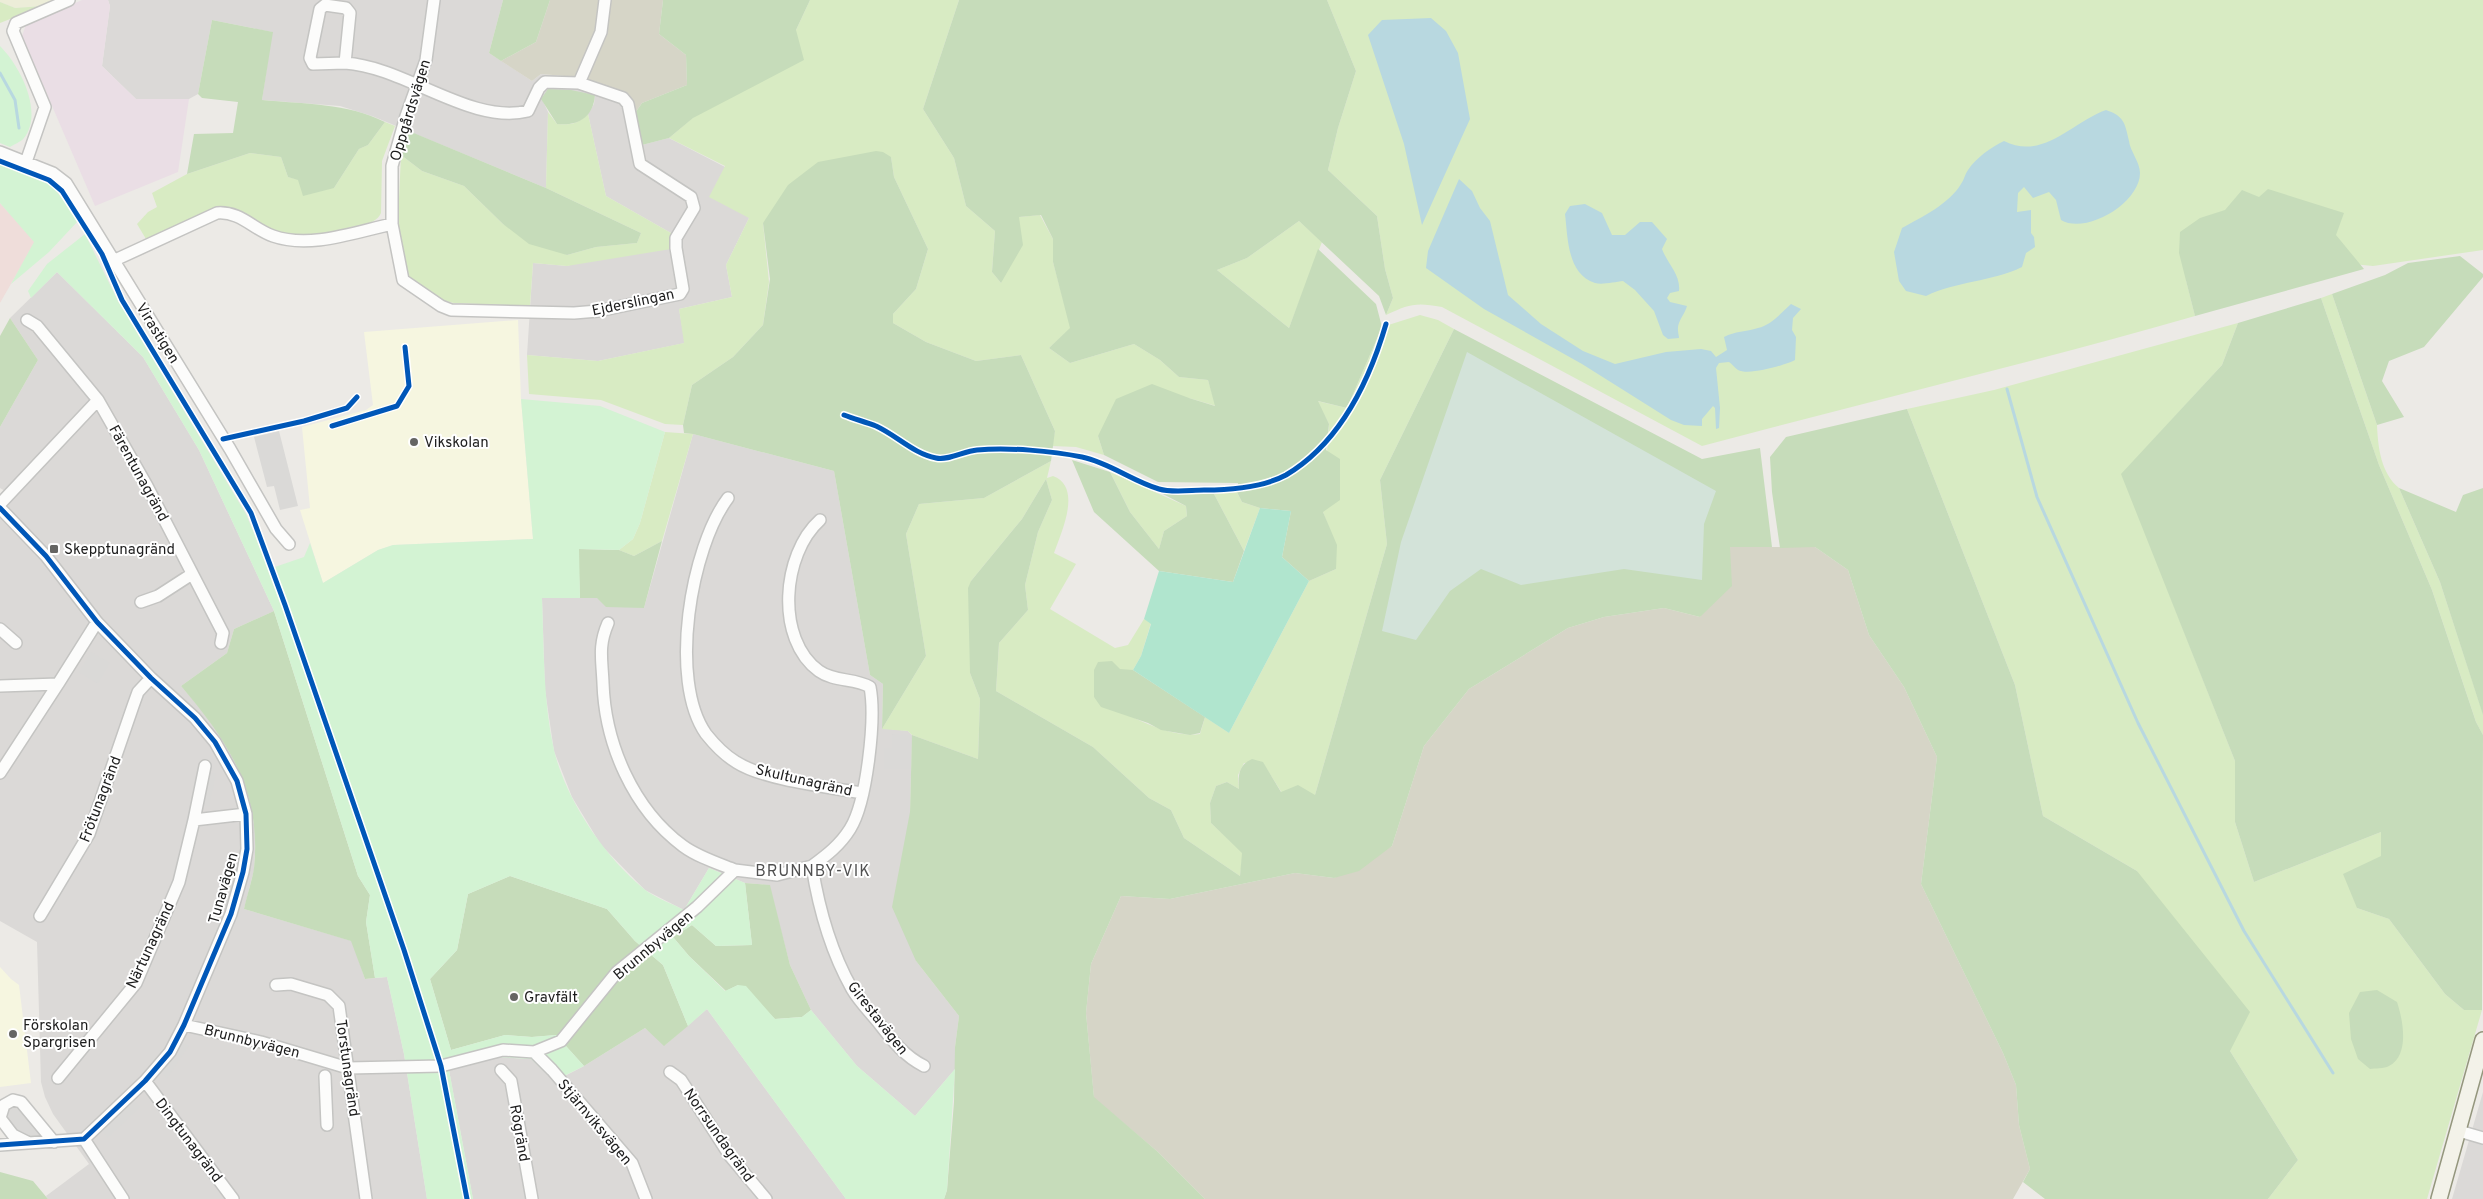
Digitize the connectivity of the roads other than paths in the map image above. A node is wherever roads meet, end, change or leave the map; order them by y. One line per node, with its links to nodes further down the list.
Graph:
1 (68, 0): 8 (street)
2 (434, 0): 5 (street, Oppgårdsvägen)
3 (605, 0): 6 (street)
4 (345, 63): 4 (street); 5 (street)
5 (417, 83): 6 (street); 9 (street, Oppgårdsvägen)
6 (579, 84): 9 (street, Ejderslingan)
7 (0, 152): 8 (street, Virastigen)
8 (26, 162): 10 (street, Virastigen)
9 (392, 224): 10 (street)
10 (115, 260): 17 (street, Virastigen)
11 (27, 320): 12 (street, Färentunagränd)
12 (98, 400): 14 (street); 18 (street, Färentunagränd)
13 (728, 498): 30 (street, Skultunagränd)
14 (0, 504)
15 (0, 508): 20 (street, Tunavägen)
16 (820, 520): 30 (street)
17 (289, 544)
18 (192, 574): 19 (street); 24 (street, Färentunagränd)
19 (140, 602)
20 (96, 622): 25 (street, Tunavägen); 26 (street)
21 (608, 623): 34 (street)
22 (0, 629): 23 (street)
23 (16, 643)
24 (221, 643)
25 (151, 678): 31 (street, Tunavägen); 35 (street, Frötunagränd)
26 (58, 684): 27 (street); 29 (street)
27 (0, 686)
28 (205, 766): 32 (street, Närtunagränd)
29 (0, 773)
30 (862, 793): 33 (street)
31 (246, 814): 32 (street); 37 (street, Tunavägen)
32 (194, 820): 45 (street, Närtunagränd)
33 (812, 866): 34 (street); 40 (street, Girestavägen)
34 (735, 870): 39 (street, Brunnbyvägen)
35 (40, 916)
36 (276, 985): 41 (street, Torstunagränd)
37 (184, 1025): 41 (street, Brunnbyvägen); 46 (street, Tunavägen)
38 (2483, 1040): 48 (main road)
39 (534, 1052): 41 (street, Brunnbyvägen); 58 (street, Stjärnviksvägen)
40 (924, 1066)
41 (348, 1068): 56 (street, Torstunagränd)
42 (501, 1070): 57 (street, Rögränd)
43 (670, 1072): 59 (street, Norrsundagränd)
44 (325, 1076): 47 (street)
45 (58, 1078)
46 (145, 1082): 50 (street, Tunavägen); 55 (street, Dingtunagränd)
47 (327, 1125)
48 (2459, 1131): 49 (street); 60 (main road)
49 (2483, 1138)
50 (84, 1140): 51 (street); 54 (street)
51 (54, 1142): 52 (street); 52 (street)
52 (29, 1143): 53 (street)
53 (0, 1145)
54 (123, 1199)
55 (233, 1199)
56 (366, 1199)
57 (532, 1199)
58 (646, 1199)
59 (766, 1199)
60 (2439, 1199)

